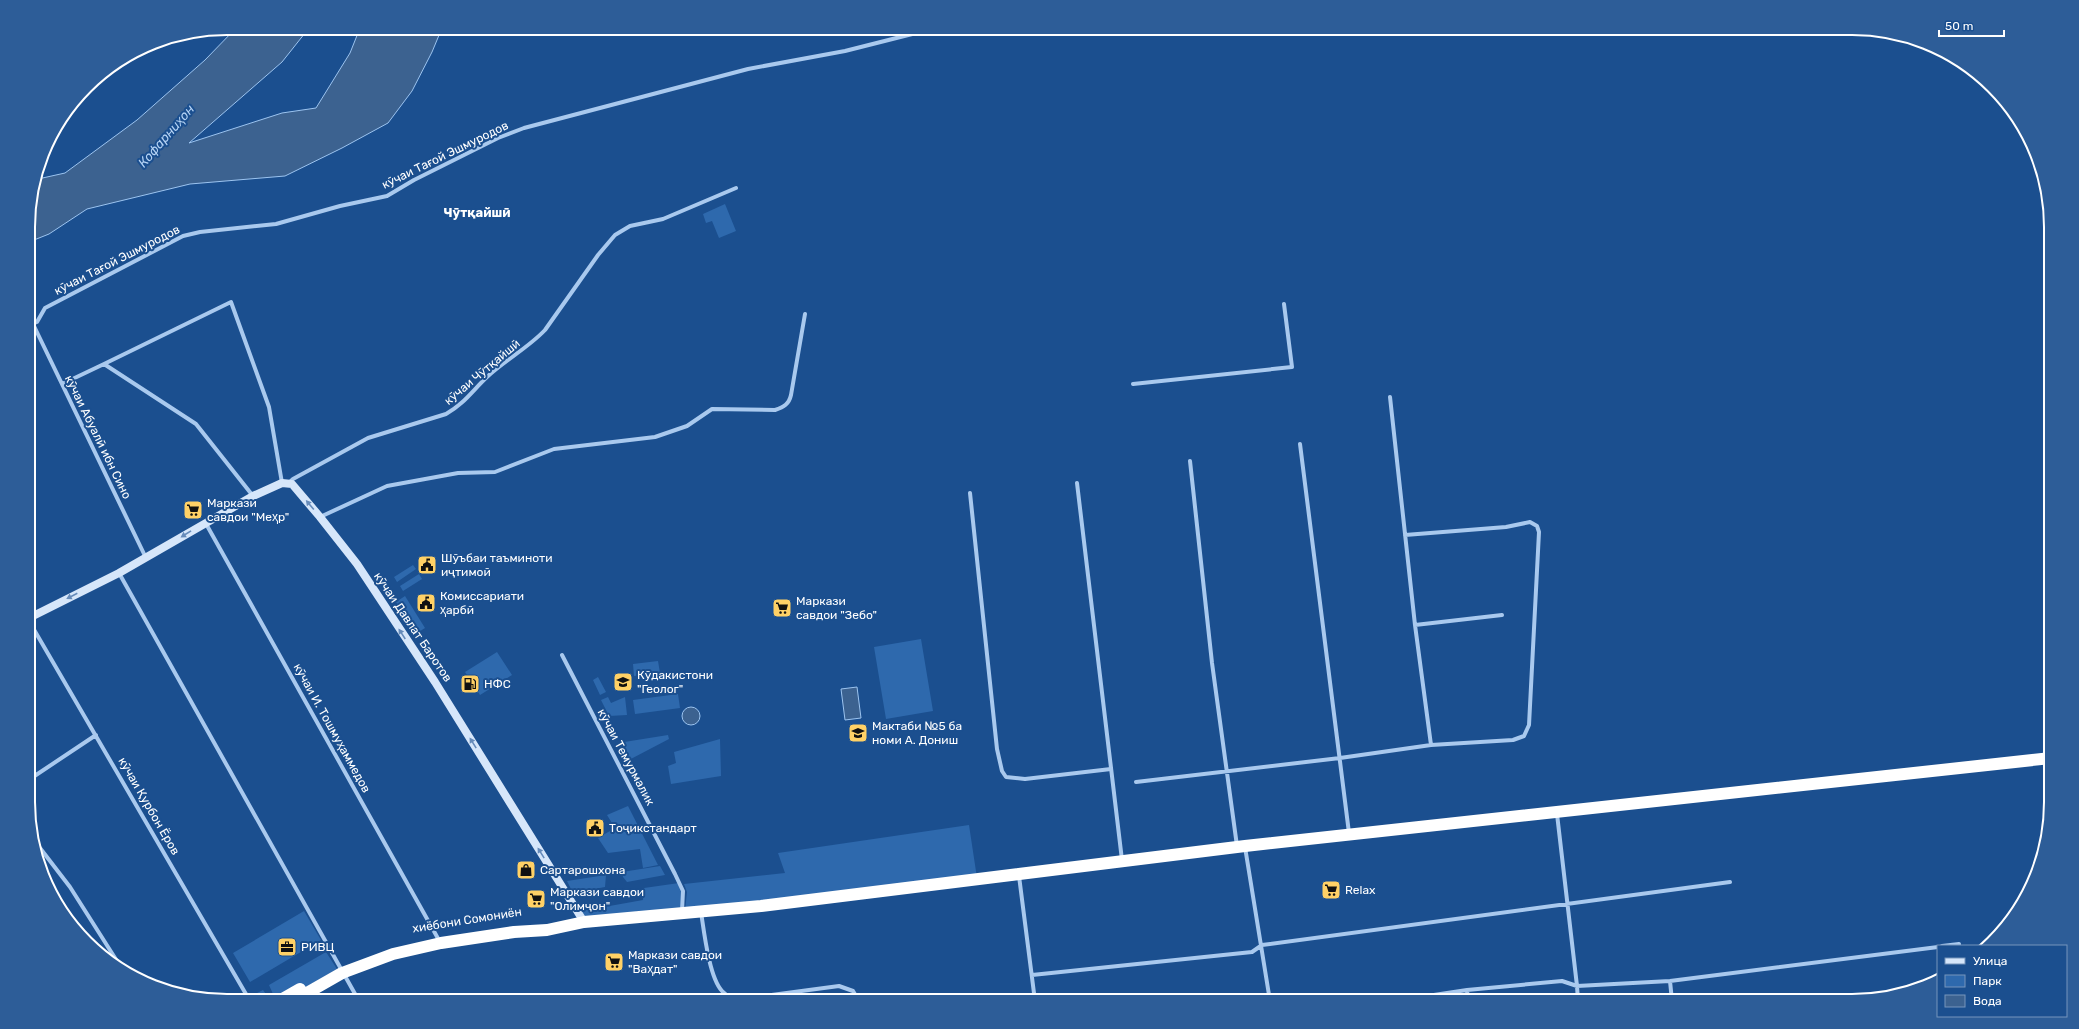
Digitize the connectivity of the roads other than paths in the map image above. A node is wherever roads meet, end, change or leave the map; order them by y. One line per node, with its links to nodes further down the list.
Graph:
1 (905, 35): 5 (street, кӯчаи Тағой Эшмуродов)
2 (736, 188): 13 (street, кӯчаи Чӯтқайшӣ)
3 (1284, 304): 9 (street)
4 (805, 314): 17 (street)
5 (35, 322)
6 (35, 333): 8 (street, кӯчаи Абуалӣ ибн Сино)
7 (104, 364): 8 (street); 13 (street); 16 (street)
8 (62, 384): 20 (street, кӯчаи Абуалӣ ибн Сино)
9 (1133, 384)
10 (1390, 397): 19 (street)
11 (1300, 444): 29 (street)
12 (1190, 461): 32 (street)
13 (286, 483): 16 (street); 17 (street, кӯчаи Давлат Баротов, one-way to 13)
14 (1077, 483): 31 (street)
15 (970, 493): 31 (street)
16 (253, 496): 18 (street)
17 (320, 517): 45 (street, кӯчаи Давлат Баротов, one-way to 17)
18 (205, 522): 20 (street, one-way to 20); 46 (street, кӯчаи И. Тошмуҳаммедов)
19 (1405, 535): 24 (street); 28 (street)
20 (146, 558): 21 (street)
21 (119, 573): 22 (street, one-way to 22); 52 (street)
22 (35, 615)
23 (1502, 615): 24 (street)
24 (1415, 625): 28 (street)
25 (35, 631): 27 (street, кӯчаи Қурбон Ёров)
26 (562, 655): 44 (street, кӯчаи Темурмалик)
27 (96, 735): 33 (street); 57 (street, кӯчаи Қурбон Ёров)
28 (1431, 745): 29 (street)
29 (1340, 758): 32 (street); 36 (street)
30 (2044, 759): 35 (highway, хиёбони Сомониён)
31 (1111, 769): 39 (street)
32 (1226, 771): 34 (street); 37 (street)
33 (35, 776)
34 (1136, 782)
35 (1557, 814): 36 (highway, хиёбони Сомониён); 42 (street)
36 (1349, 835): 37 (highway, хиёбони Сомониён)
37 (1241, 847): 39 (highway, хиёбони Сомониён); 48 (street)
38 (41, 850): 51 (street)
39 (1122, 861): 40 (highway, хиёбони Сомониён)
40 (1018, 875): 43 (highway, хиёбони Сомониён); 53 (street)
41 (1730, 882): 42 (street)
42 (1568, 904): 48 (street); 55 (street)
43 (701, 912): 44 (highway, хиёбони Сомониён); 61 (street)
44 (682, 913): 45 (highway, хиёбони Сомониён)
45 (584, 922): 46 (highway, хиёбони Сомониён)
46 (439, 940): 52 (highway, хиёбони Сомониён)
47 (1959, 944): 49 (street)
48 (1262, 945): 53 (street); 65 (street)
49 (1950, 945)
50 (1937, 947): 54 (street)
51 (115, 958)
52 (340, 970): 58 (highway, хиёбони Сомониён); 59 (highway, хиёбони Сомониён); 60 (street)
53 (1032, 975): 64 (street)
54 (1670, 981): 55 (street); 69 (street)
55 (1577, 986): 56 (street); 68 (street)
56 (1467, 990): 66 (street); 67 (street)
57 (246, 994)
58 (293, 994)
59 (304, 994)
60 (355, 994)
61 (726, 994)
62 (782, 994): 63 (street)
63 (855, 994)
64 (1034, 994)
65 (1269, 994)
66 (1440, 994)
67 (1467, 994)
68 (1578, 994)
69 (1671, 994)

